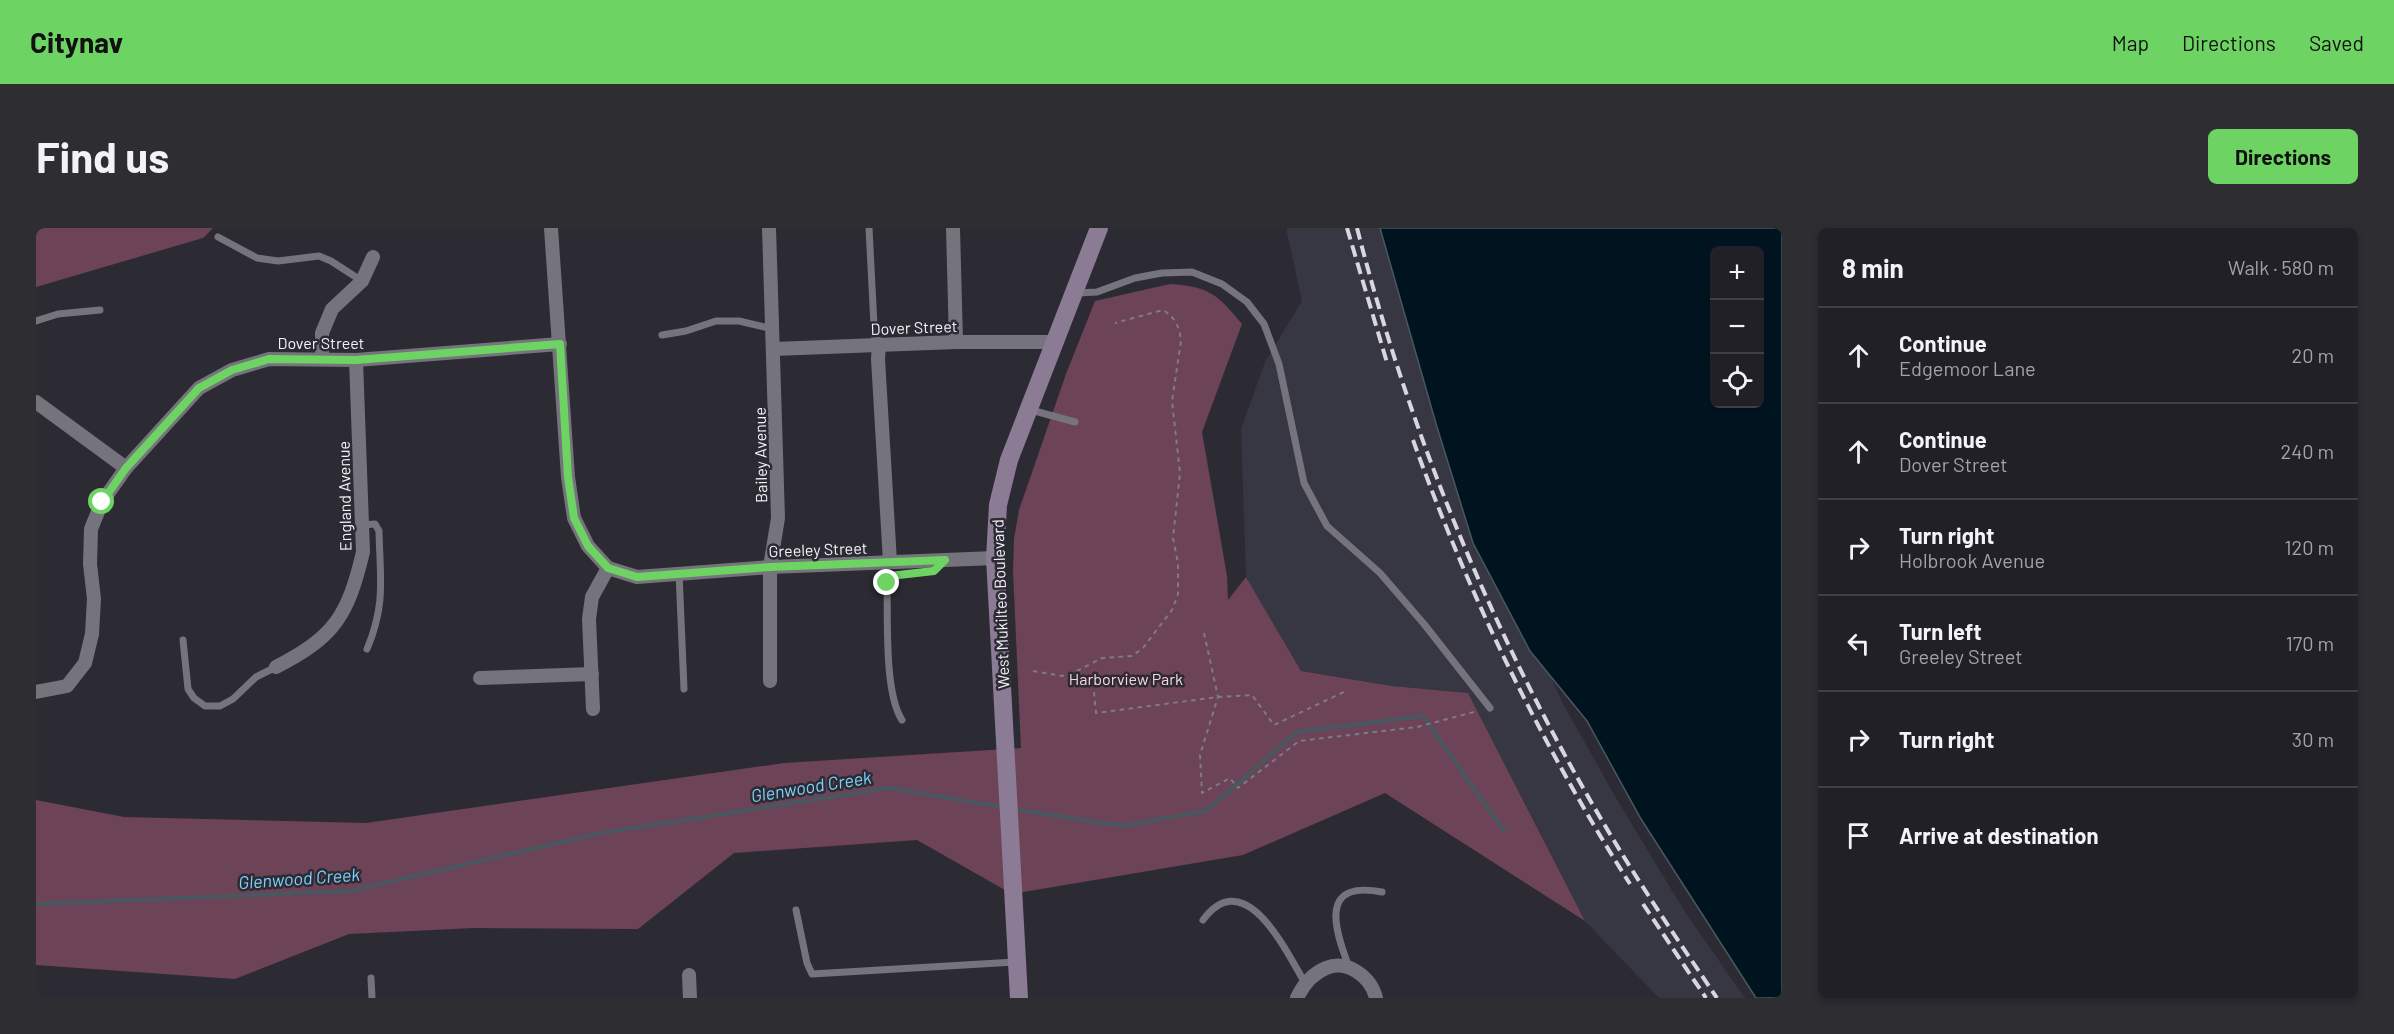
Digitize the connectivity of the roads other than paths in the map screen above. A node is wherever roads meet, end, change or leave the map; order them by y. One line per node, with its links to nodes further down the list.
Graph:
1 (551, 228): 16 (street)
2 (769, 228): 12 (street, Bailey Avenue)
3 (869, 228): 17 (lane)
4 (953, 228): 14 (street)
5 (1099, 228): 9 (main road, West Mukilteo Boulevard)
6 (218, 237): 8 (lane)
7 (373, 257): 8 (street)
8 (362, 281): 19 (street)
9 (1074, 293): 15 (main road, West Mukilteo Boulevard); 40 (lane)
10 (100, 310): 11 (lane)
11 (36, 321)
12 (773, 329): 13 (lane); 18 (street, Bailey Avenue)
13 (662, 335)
14 (956, 342): 15 (street, Dover Street); 17 (street, Dover Street)
15 (1055, 342): 22 (main road, West Mukilteo Boulevard)
16 (560, 344): 20 (street, Dover Street); 30 (street)
17 (877, 345): 18 (street, Dover Street); 28 (street)
18 (774, 349): 29 (street, Bailey Avenue)
19 (322, 359): 20 (street, Dover Street); 24 (street, Dover Street)
20 (356, 360): 25 (street, England Avenue)
21 (36, 402): 24 (street)
22 (1029, 409): 23 (lane); 26 (main road, West Mukilteo Boulevard)
23 (1075, 422)
24 (126, 468): 39 (street, Dover Street)
25 (362, 525): 33 (lane); 34 (street, England Avenue)
26 (995, 558): 27 (street, Greeley Street); 46 (main road, West Mukilteo Boulevard)
27 (945, 560): 28 (street, Greeley Street); 42 (lane)
28 (890, 562): 29 (street, Greeley Street)
29 (770, 567): 31 (street, Greeley Street); 37 (street, Bailey Avenue)
30 (608, 568): 31 (street, Greeley Street); 35 (street)
31 (679, 573): 38 (lane)
32 (183, 640): 34 (lane)
33 (367, 649)
34 (276, 666)
35 (592, 674): 36 (street); 41 (street)
36 (480, 678)
37 (770, 681)
38 (684, 689)
39 (36, 692)
40 (1490, 708)
41 (592, 709)
42 (902, 720)
43 (1382, 891): 47 (lane)
44 (796, 910): 46 (lane)
45 (1203, 920): 50 (lane)
46 (1016, 962): 53 (main road, West Mukilteo Boulevard)
47 (1349, 968): 50 (street); 55 (street)
48 (689, 975): 52 (street)
49 (371, 978): 51 (lane)
50 (1305, 983): 54 (street)
51 (372, 998)
52 (690, 998)
53 (1018, 998)
54 (1297, 998)
55 (1376, 998)

